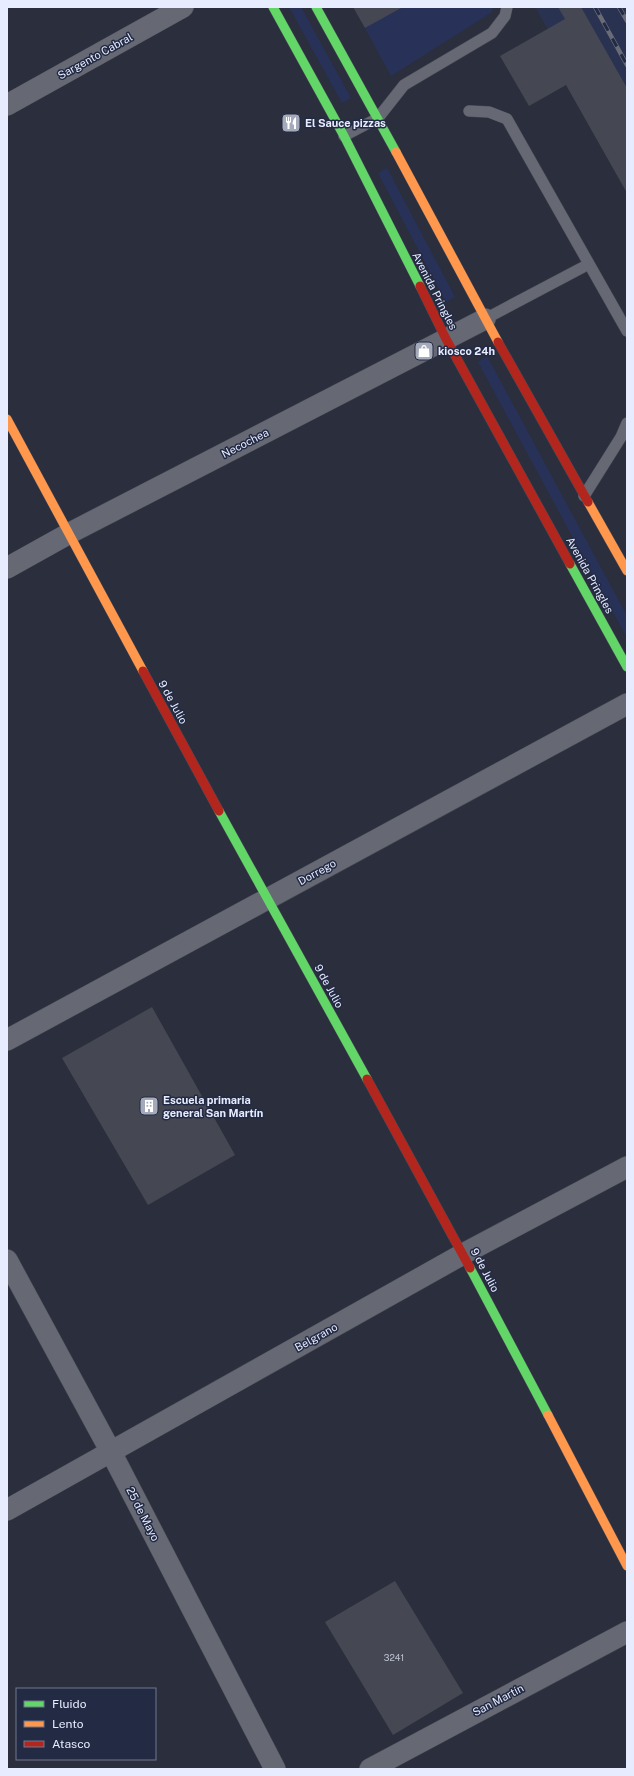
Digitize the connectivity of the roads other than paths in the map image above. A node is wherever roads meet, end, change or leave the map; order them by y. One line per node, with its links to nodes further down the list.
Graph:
1 (183, 7): 5 (street, Sargento Cabral)
2 (273, 7): 8 (main road, Avenida Pringles)
3 (316, 7): 7 (main road)
4 (507, 7): 7 (lane)
5 (7, 105)
6 (469, 111): 9 (lane)
7 (378, 118): 8 (lane); 10 (main road)
8 (344, 136): 12 (main road, Avenida Pringles)
9 (589, 264): 10 (lane); 11 (lane)
10 (485, 319): 12 (street, Necochea); 15 (main road)
11 (627, 331)
12 (446, 339): 16 (street, Necochea); 19 (main road, Avenida Pringles)
13 (7, 419): 16 (main road, 9 de Julio)
14 (627, 422): 15 (lane)
15 (584, 496): 18 (main road)
16 (68, 534): 17 (street, Necochea); 21 (main road, 9 de Julio)
17 (7, 568)
18 (627, 571)
19 (627, 667)
20 (627, 704): 21 (street, Dorrego)
21 (267, 900): 22 (street, Dorrego); 24 (main road, 9 de Julio)
22 (7, 1040)
23 (627, 1167): 24 (street, Belgrano)
24 (463, 1254): 26 (street, Belgrano); 28 (main road, 9 de Julio)
25 (7, 1260): 26 (street, 25 de Mayo)
26 (111, 1452): 27 (street, Belgrano); 30 (street, 25 de Mayo)
27 (7, 1510)
28 (627, 1566)
29 (627, 1632): 31 (street, San Martín)
30 (274, 1769)
31 (370, 1769)

